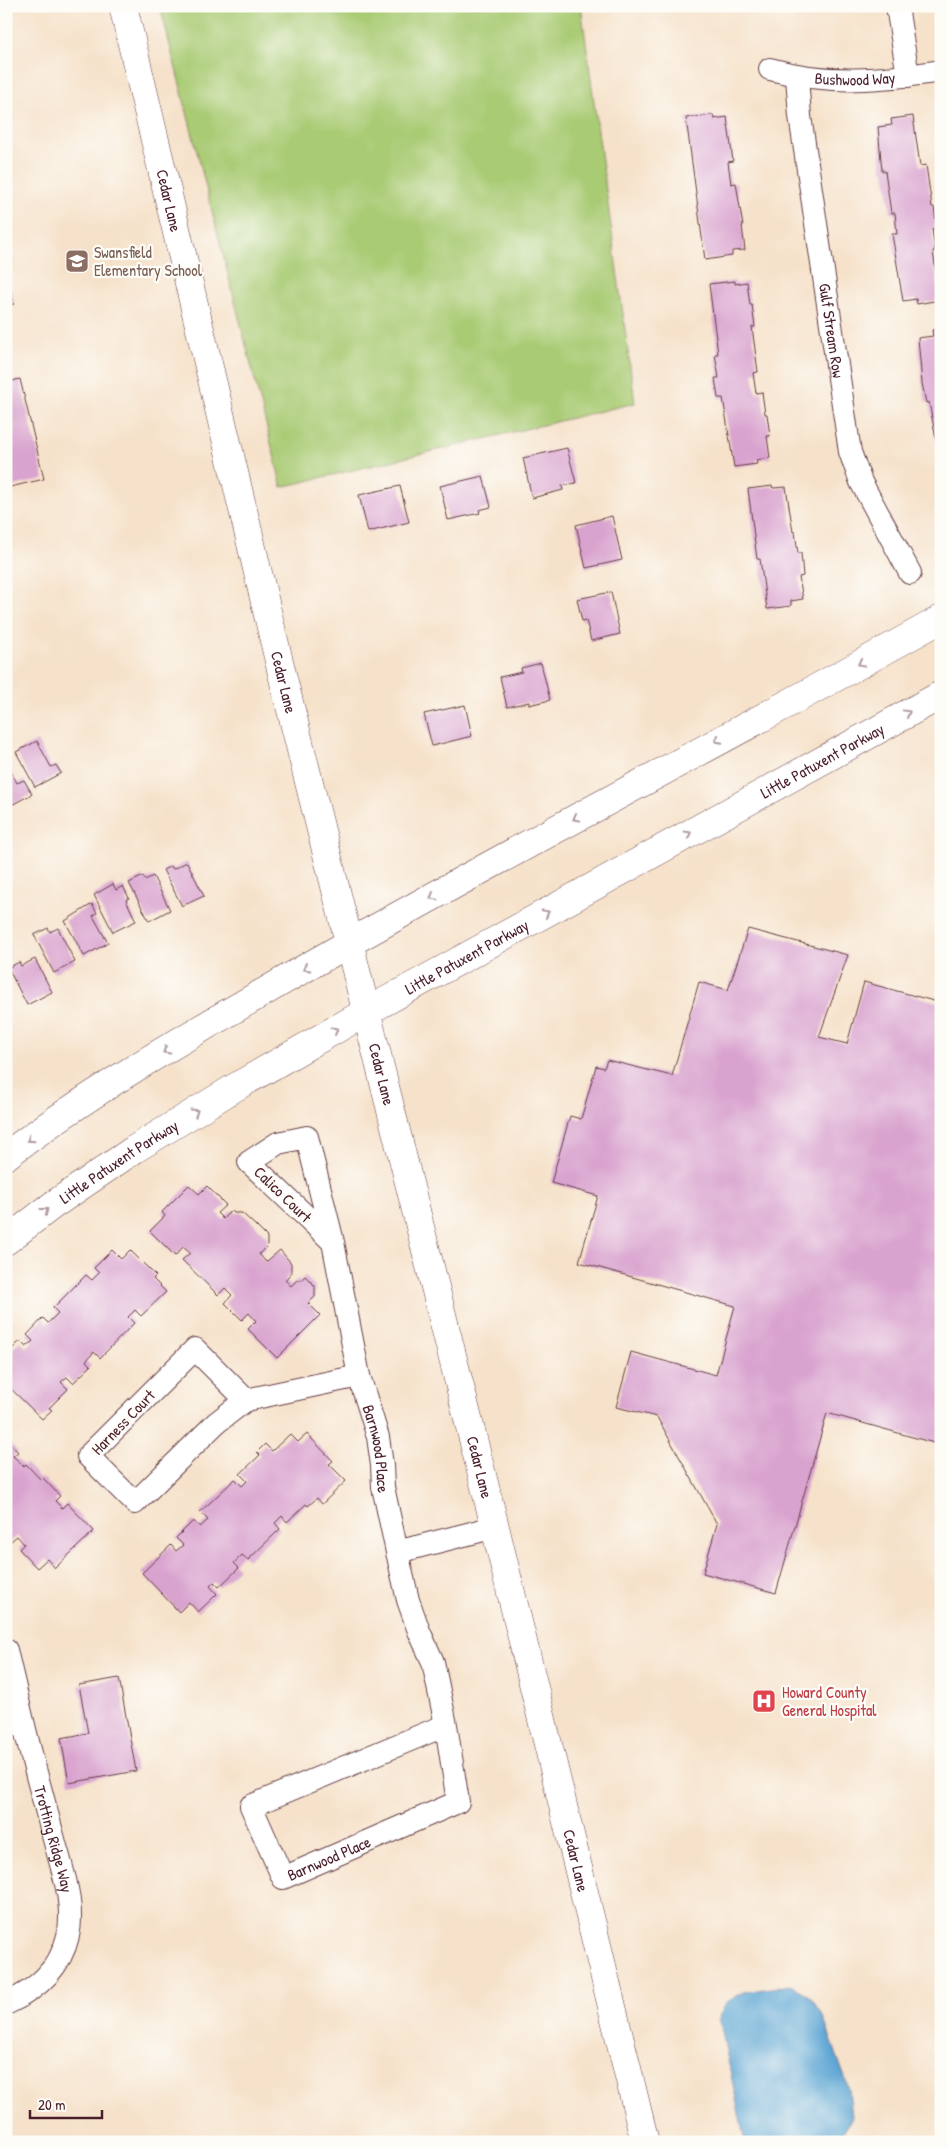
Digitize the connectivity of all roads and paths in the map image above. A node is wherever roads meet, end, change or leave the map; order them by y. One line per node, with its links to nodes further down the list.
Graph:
1 (123, 6): 10 (main road, Cedar Lane)
2 (897, 6): 5 (street)
3 (770, 69): 6 (street, Bushwood Way)
4 (941, 71): 5 (street, Bushwood Way)
5 (908, 76): 6 (street, Bushwood Way)
6 (797, 77): 7 (street, Gulf Stream Row)
7 (910, 573)
8 (941, 620): 10 (main road, one-way to 10)
9 (941, 695): 11 (main road, Little Patuxent Parkway, one-way to 9)
10 (348, 944): 11 (main road, Cedar Lane); 12 (main road, one-way to 12)
11 (366, 1012): 13 (main road, Little Patuxent Parkway, one-way to 11); 17 (main road, Cedar Lane)
12 (6, 1156)
13 (6, 1241)
14 (333, 1242): 14 (street, Calico Court); 15 (street, Calico Court)
15 (359, 1376): 16 (street, Harness Court); 18 (street, Barnwood Place)
16 (246, 1400): 16 (street, Harness Court)
17 (495, 1527): 18 (street); 22 (main road, Cedar Lane)
18 (397, 1552): 20 (street, Barnwood Place)
19 (6, 1650): 21 (street, Trotting Ridge Way)
20 (446, 1725): 20 (street, Barnwood Place)
21 (6, 2004)
22 (645, 2142)

